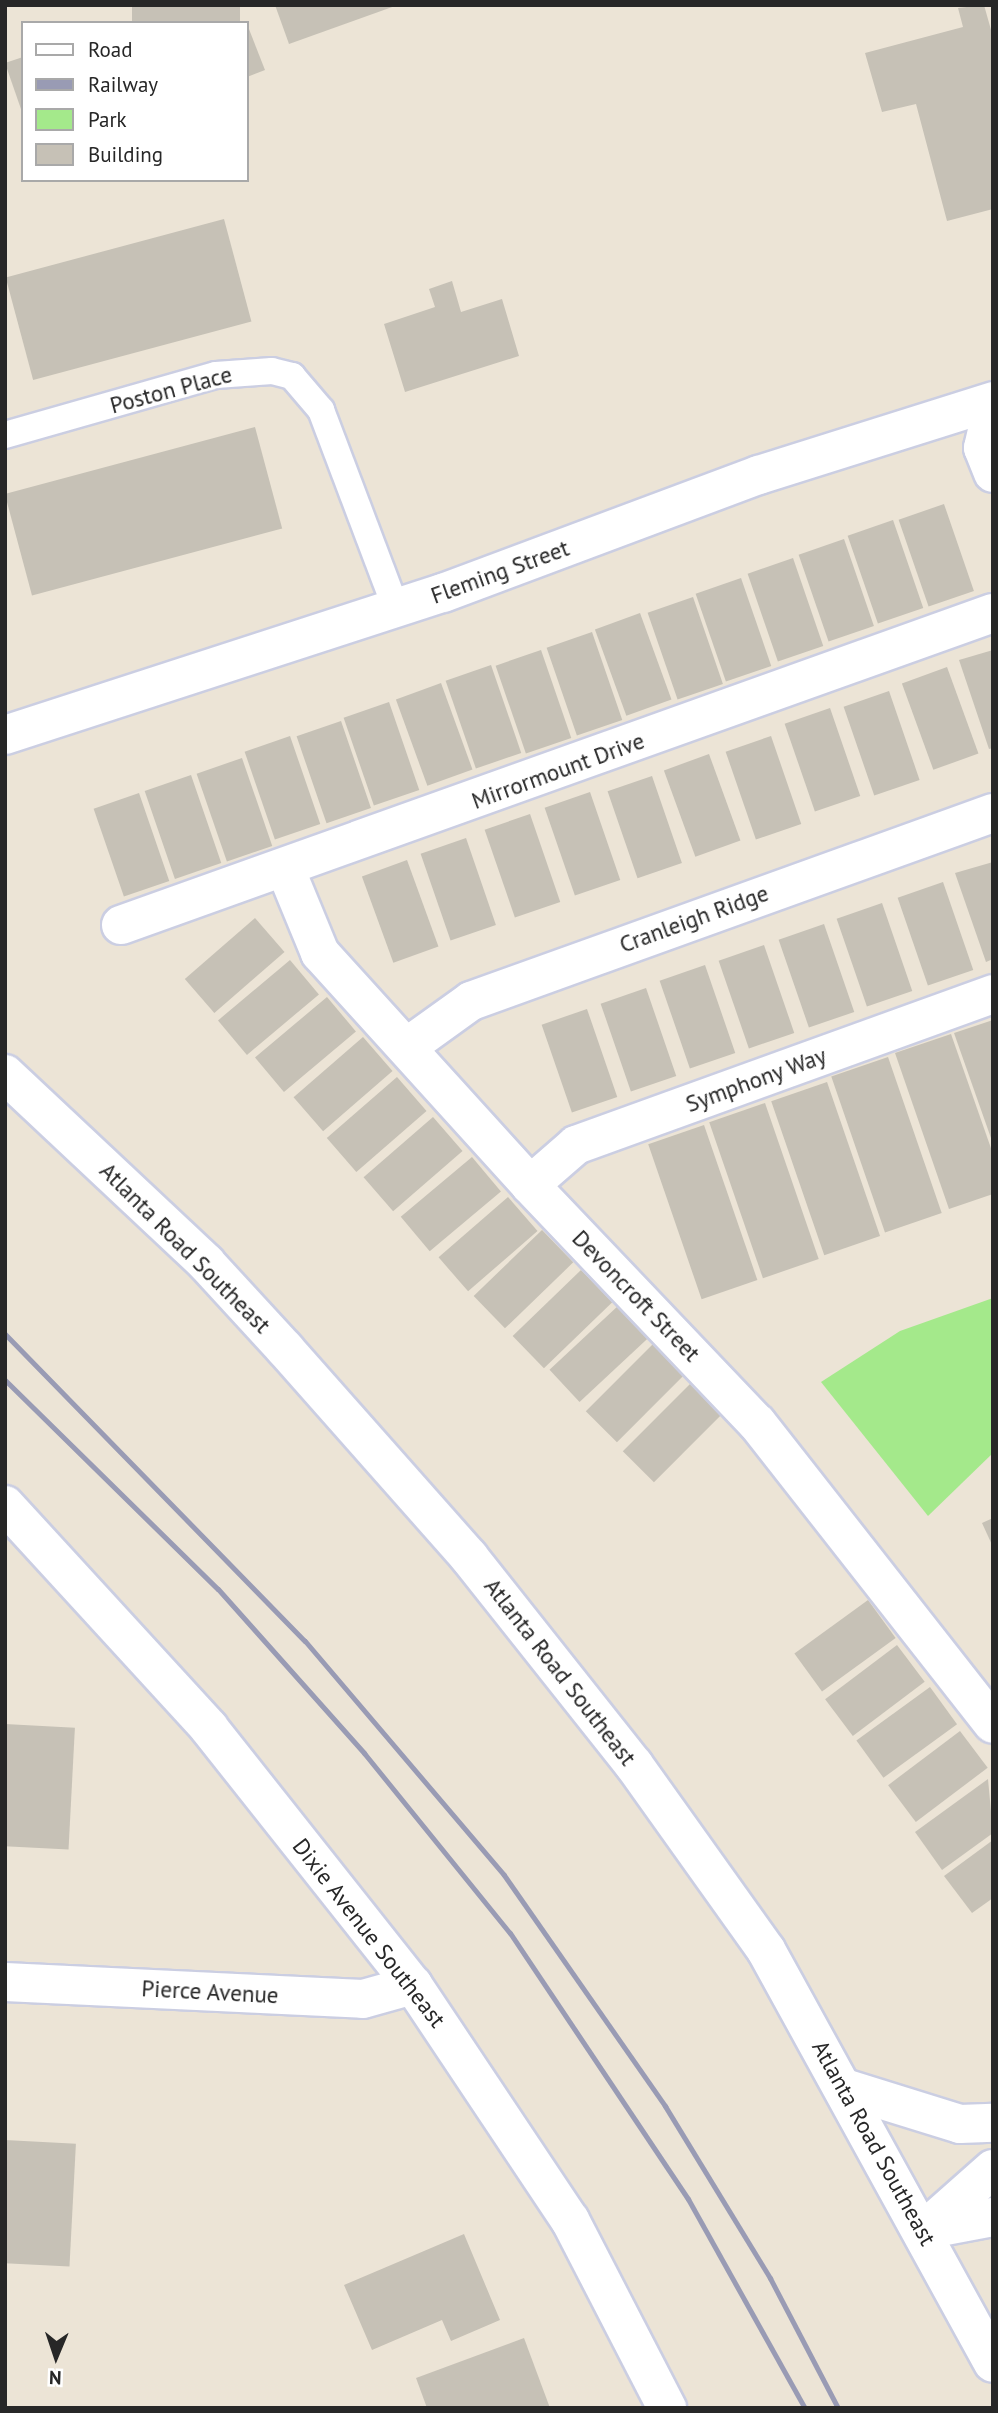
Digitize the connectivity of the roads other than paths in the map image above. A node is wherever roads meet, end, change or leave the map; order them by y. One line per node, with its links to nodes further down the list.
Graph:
1 (993, 403): 3 (street); 4 (street, Fleming Street)
2 (5, 435): 4 (lane, Poston Place)
3 (993, 473)
4 (396, 609): 6 (street, Fleming Street)
5 (993, 613): 8 (street, Mirrormount Drive)
6 (5, 736)
7 (993, 813): 11 (street, Cranleigh Ridge)
8 (285, 868): 9 (street, Mirrormount Drive); 11 (street, Devoncroft Street)
9 (121, 925)
10 (993, 994): 13 (street, Symphony Way)
11 (407, 1047): 13 (street, Devoncroft Street)
12 (5, 1074): 18 (street, Atlanta Road Southeast)
13 (530, 1185): 15 (street, Devoncroft Street)
14 (5, 1505): 17 (street, Dixie Avenue Southeast)
15 (993, 1724)
16 (5, 1983): 17 (street, Pierce Avenue)
17 (413, 1985): 24 (street, Dixie Avenue Southeast)
18 (844, 2088): 19 (street); 22 (street, Atlanta Road Southeast)
19 (993, 2123)
20 (993, 2169): 22 (street)
21 (993, 2217): 22 (street)
22 (924, 2230): 23 (street, Atlanta Road Southeast)
23 (993, 2363)
24 (667, 2408)

